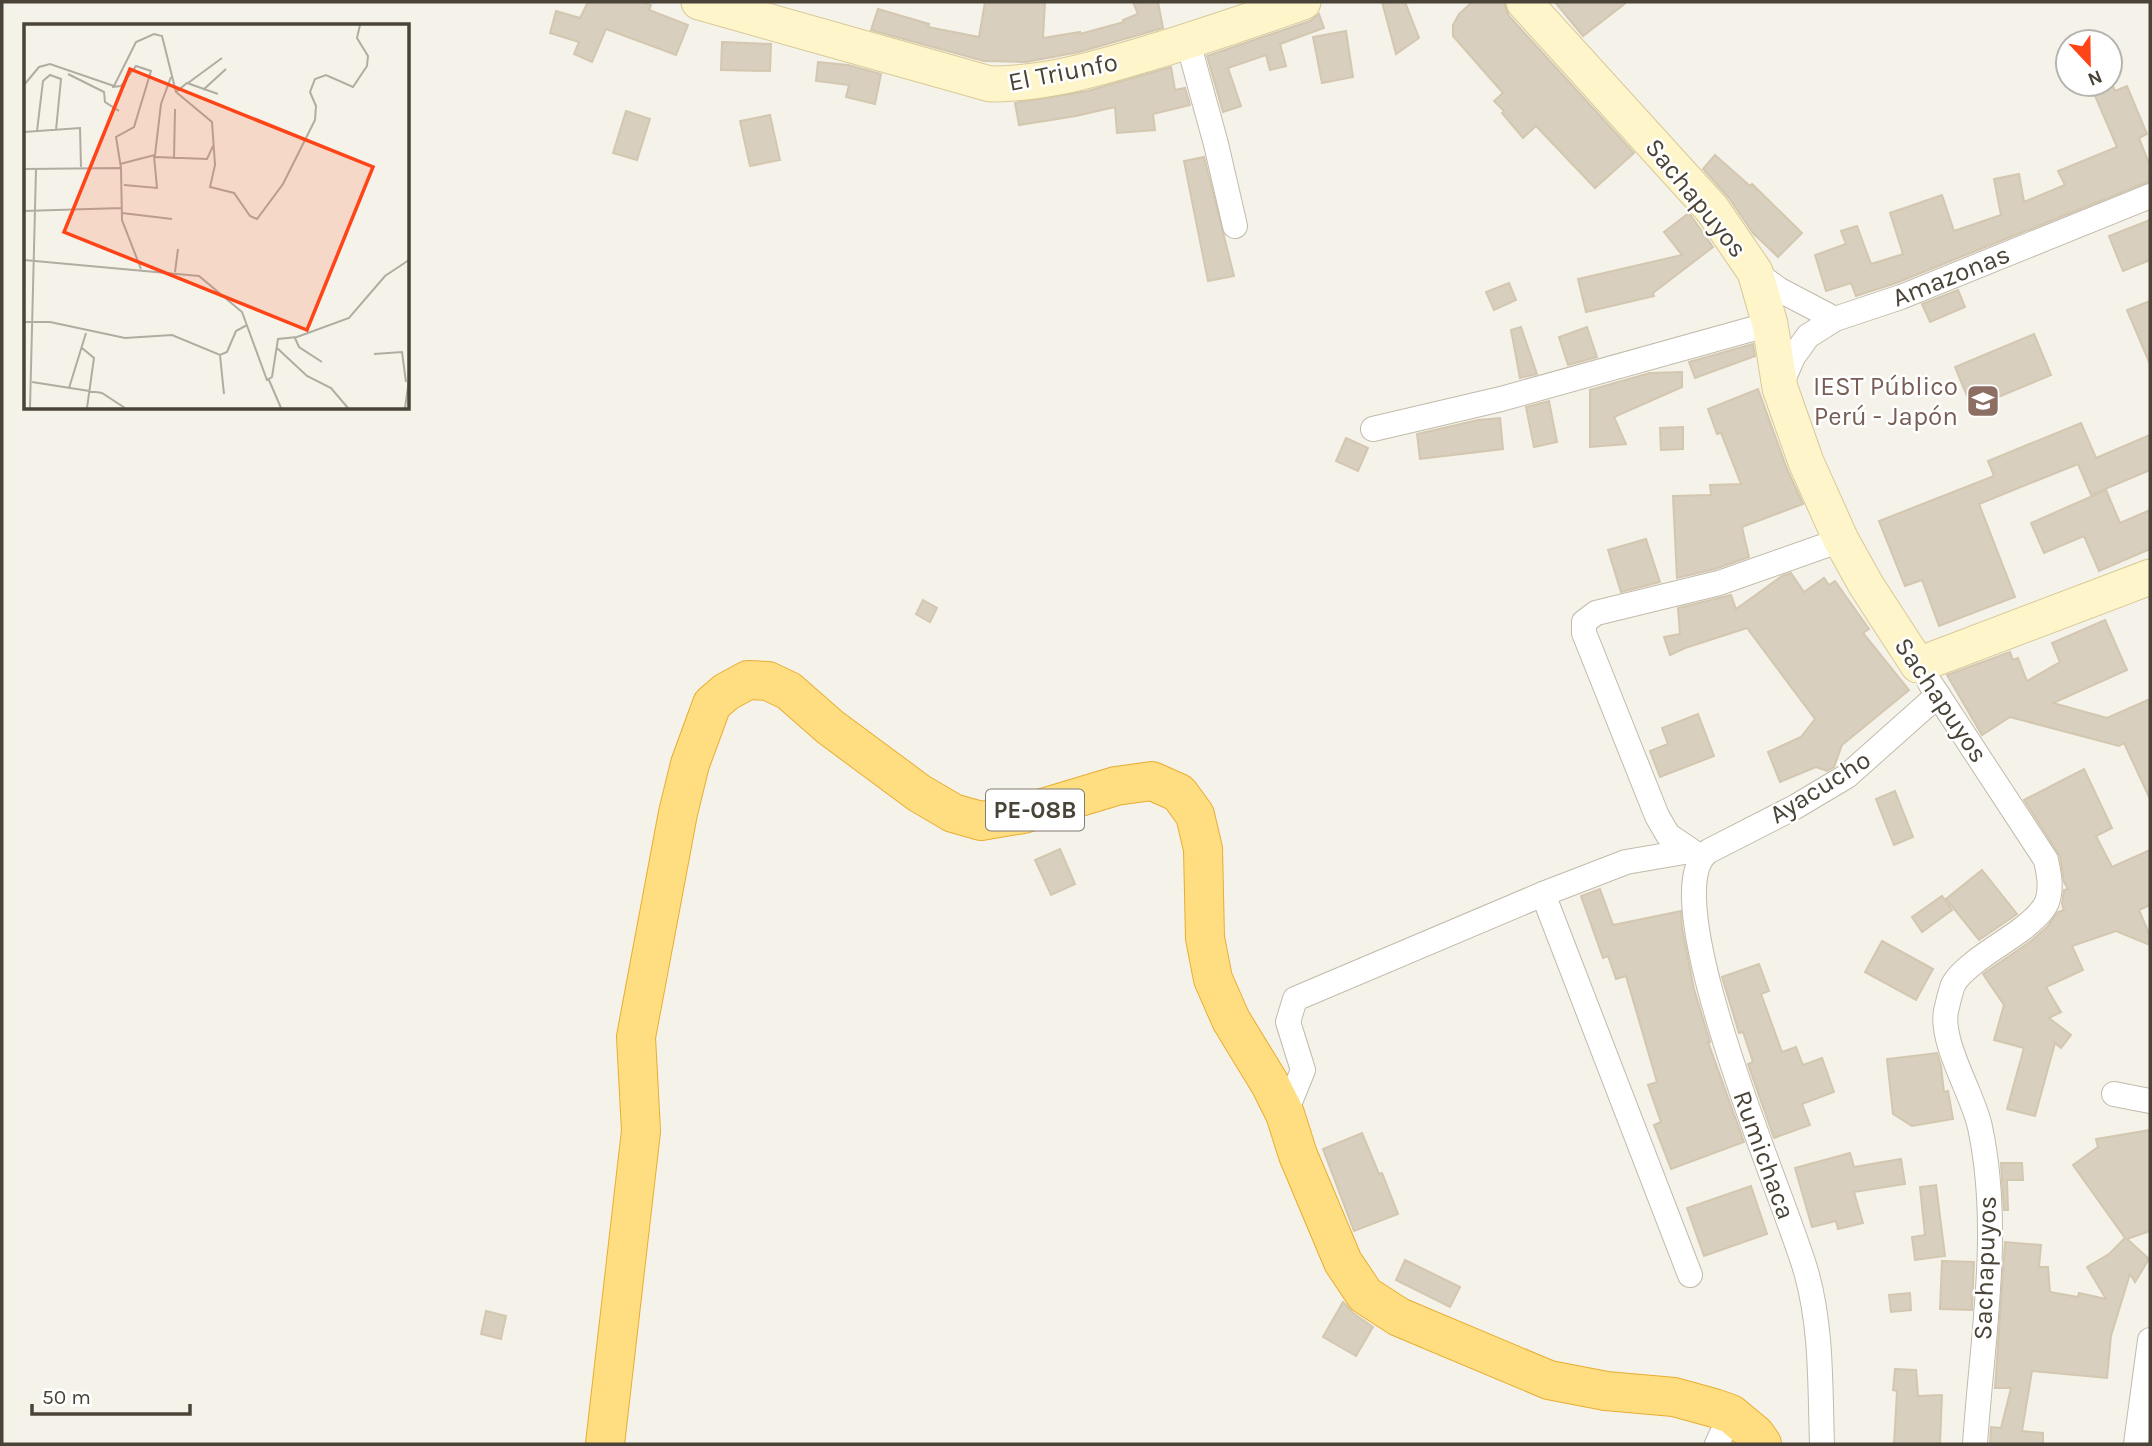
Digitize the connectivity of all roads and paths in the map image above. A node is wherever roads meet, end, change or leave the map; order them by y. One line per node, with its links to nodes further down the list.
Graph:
1 (699, 2): 4 (main road, El Triunfo)
2 (1303, 2): 4 (main road, El Triunfo)
3 (1524, 2): 7 (main road, Sachapuyos)
4 (1188, 42): 6 (street)
5 (2150, 196): 8 (street, Amazonas)
6 (1235, 226)
7 (1755, 272): 8 (street); 9 (main road, Sachapuyos)
8 (1835, 319): 10 (street, Amazonas)
9 (1770, 324): 10 (main road, Sachapuyos); 11 (street)
10 (1780, 388): 12 (main road, Sachapuyos)
11 (1373, 429)
12 (1842, 540): 14 (main road, Sachapuyos); 16 (street)
13 (2150, 577): 14 (main road)
14 (1918, 665): 15 (street, Sachapuyos)
15 (1938, 695): 16 (street, Ayacucho); 27 (street, Sachapuyos)
16 (1695, 858): 17 (street, Ayacucho); 26 (street, Rumichaca)
17 (1543, 894): 20 (street, Ayacucho); 21 (street)
18 (2114, 1094): 19 (street)
19 (2150, 1101)
20 (1285, 1114): 23 (highway, PE-08B); 24 (highway, PE-08B)
21 (1690, 1275)
22 (2150, 1340): 28 (street)
23 (1724, 1429): 25 (highway, PE-08B)
24 (605, 1444)
25 (1762, 1444)
26 (1822, 1444)
27 (1975, 1444)
28 (2136, 1444)

